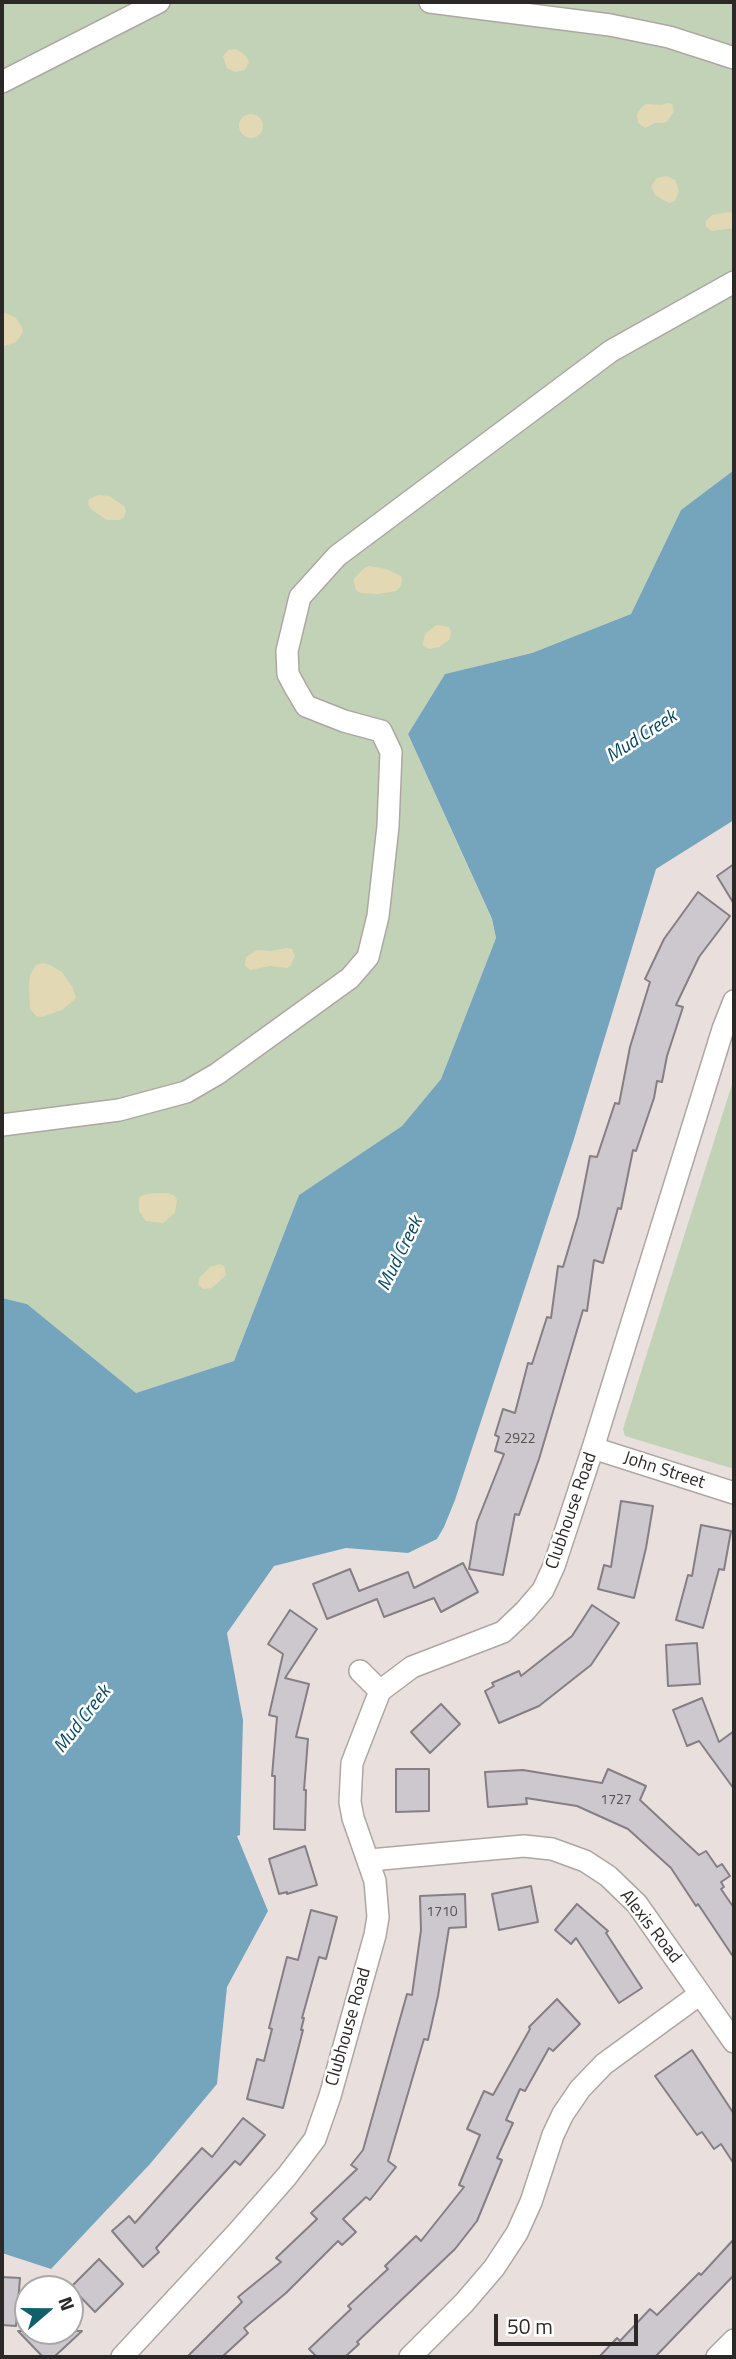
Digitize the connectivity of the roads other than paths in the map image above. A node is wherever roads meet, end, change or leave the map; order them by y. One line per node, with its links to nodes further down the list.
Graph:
1 (159, 2): 4 (street)
2 (430, 2): 3 (street)
3 (734, 58)
4 (2, 82)
5 (734, 282): 7 (street)
6 (734, 1002): 8 (street, Clubhouse Road)
7 (2, 1125)
8 (593, 1448): 9 (street, John Street); 11 (street, Clubhouse Road)
9 (734, 1493)
10 (360, 1671): 11 (street)
11 (380, 1691): 12 (street, Clubhouse Road)
12 (370, 1860): 13 (street, Alexis Road); 16 (street, Clubhouse Road)
13 (700, 1994): 14 (street, Alexis Road); 17 (street)
14 (734, 2042)
15 (734, 2340): 18 (street)
16 (122, 2357)
17 (410, 2357)
18 (717, 2357)

